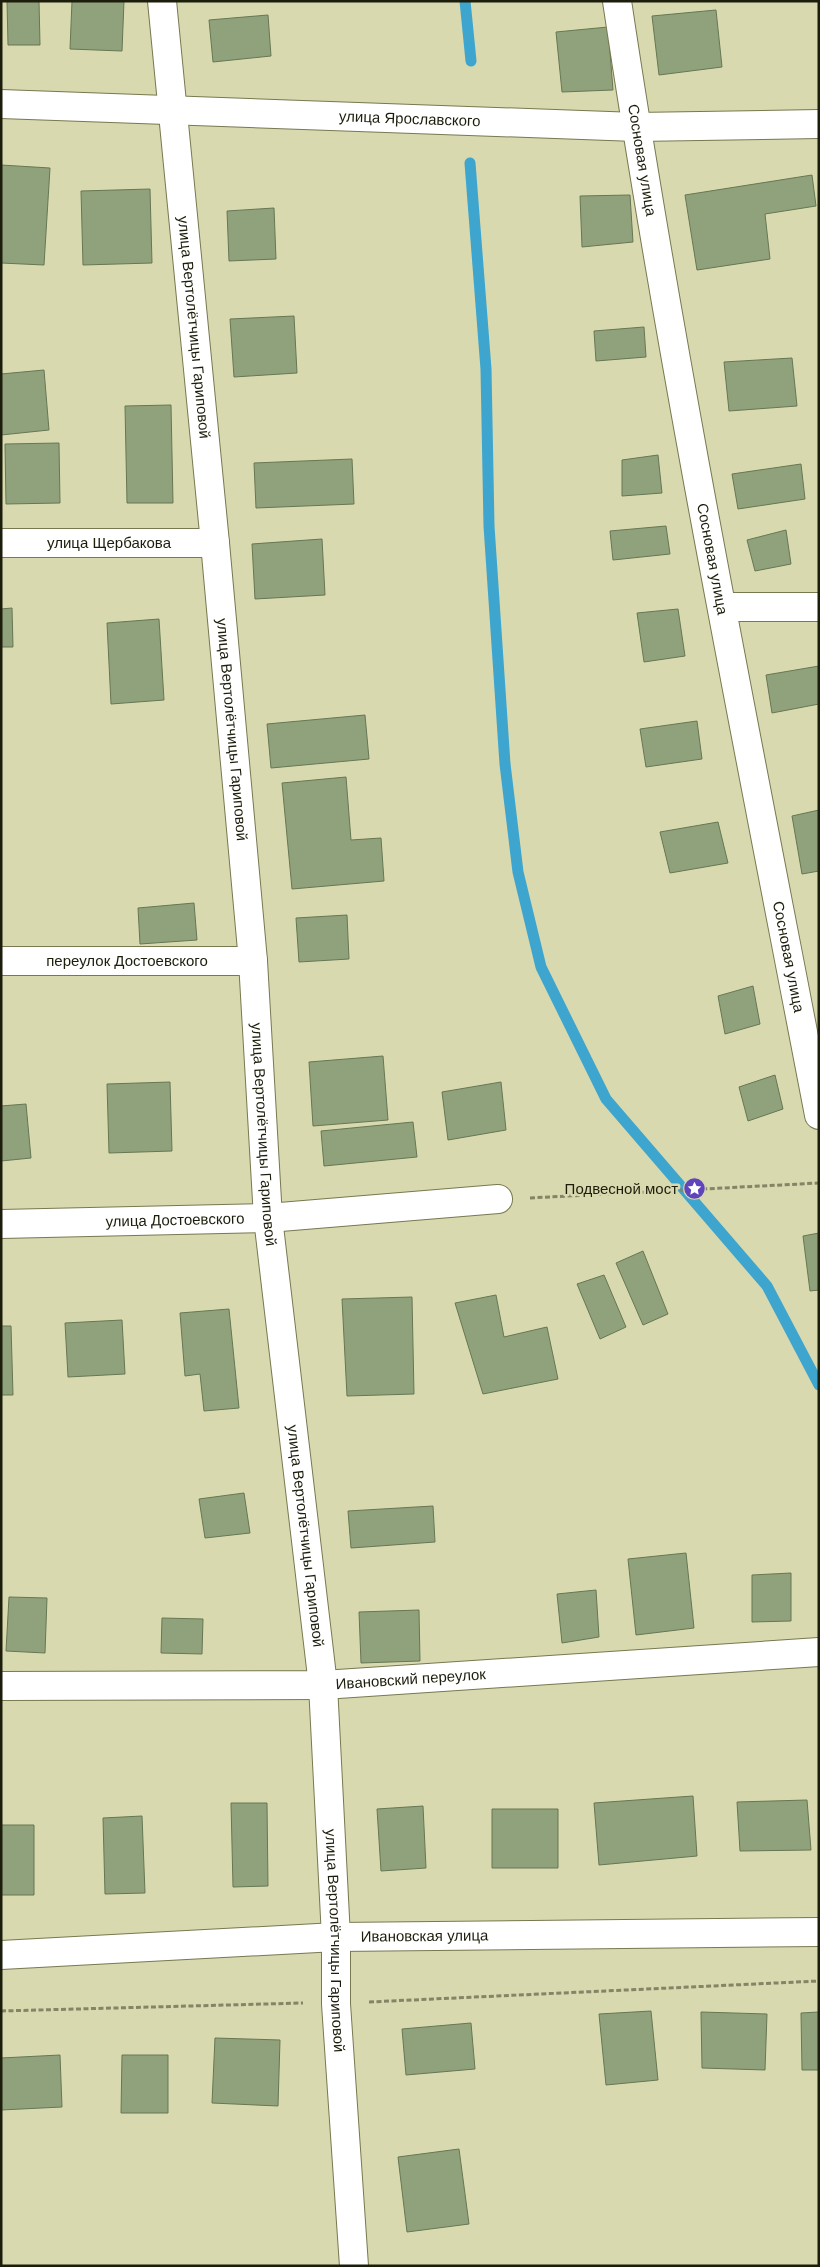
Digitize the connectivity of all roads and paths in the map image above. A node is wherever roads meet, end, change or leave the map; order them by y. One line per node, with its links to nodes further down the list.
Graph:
1 (162, 1): 4 (street, улица Вертолётчицы Гариповой)
2 (617, 1): 6 (street, Сосновая улица)
3 (1, 104): 4 (street, улица Ярославского)
4 (173, 112): 6 (street, улица Ярославского); 8 (street, улица Вертолётчицы Гариповой)
5 (819, 124): 6 (street, улица Ярославского)
6 (636, 127): 9 (street, Сосновая улица)
7 (1, 543): 8 (street, улица Щербакова)
8 (215, 543): 12 (street, улица Вертолётчицы Гариповой)
9 (722, 607): 10 (street); 13 (street, Сосновая улица)
10 (819, 607)
11 (1, 961): 12 (street, переулок Достоевского)
12 (253, 961): 16 (street, улица Вертолётчицы Гариповой)
13 (819, 1116)
14 (819, 1183): 15 (path)
15 (498, 1199): 16 (street, улица Достоевского)
16 (268, 1218): 17 (street, улица Достоевского); 19 (street, улица Вертолётчицы Гариповой)
17 (1, 1224)
18 (819, 1652): 19 (street, Ивановский переулок)
19 (322, 1685): 20 (street, Ивановский переулок); 22 (street, улица Вертолётчицы Гариповой)
20 (1, 1686)
21 (819, 1932): 22 (street, Ивановская улица)
22 (336, 1937): 23 (street, Ивановская улица); 25 (street, улица Вертолётчицы Гариповой)
23 (1, 1955)
24 (819, 1981): 25 (path)
25 (336, 2004): 26 (path); 27 (street, улица Вертолётчицы Гариповой)
26 (1, 2011)
27 (354, 2266)

